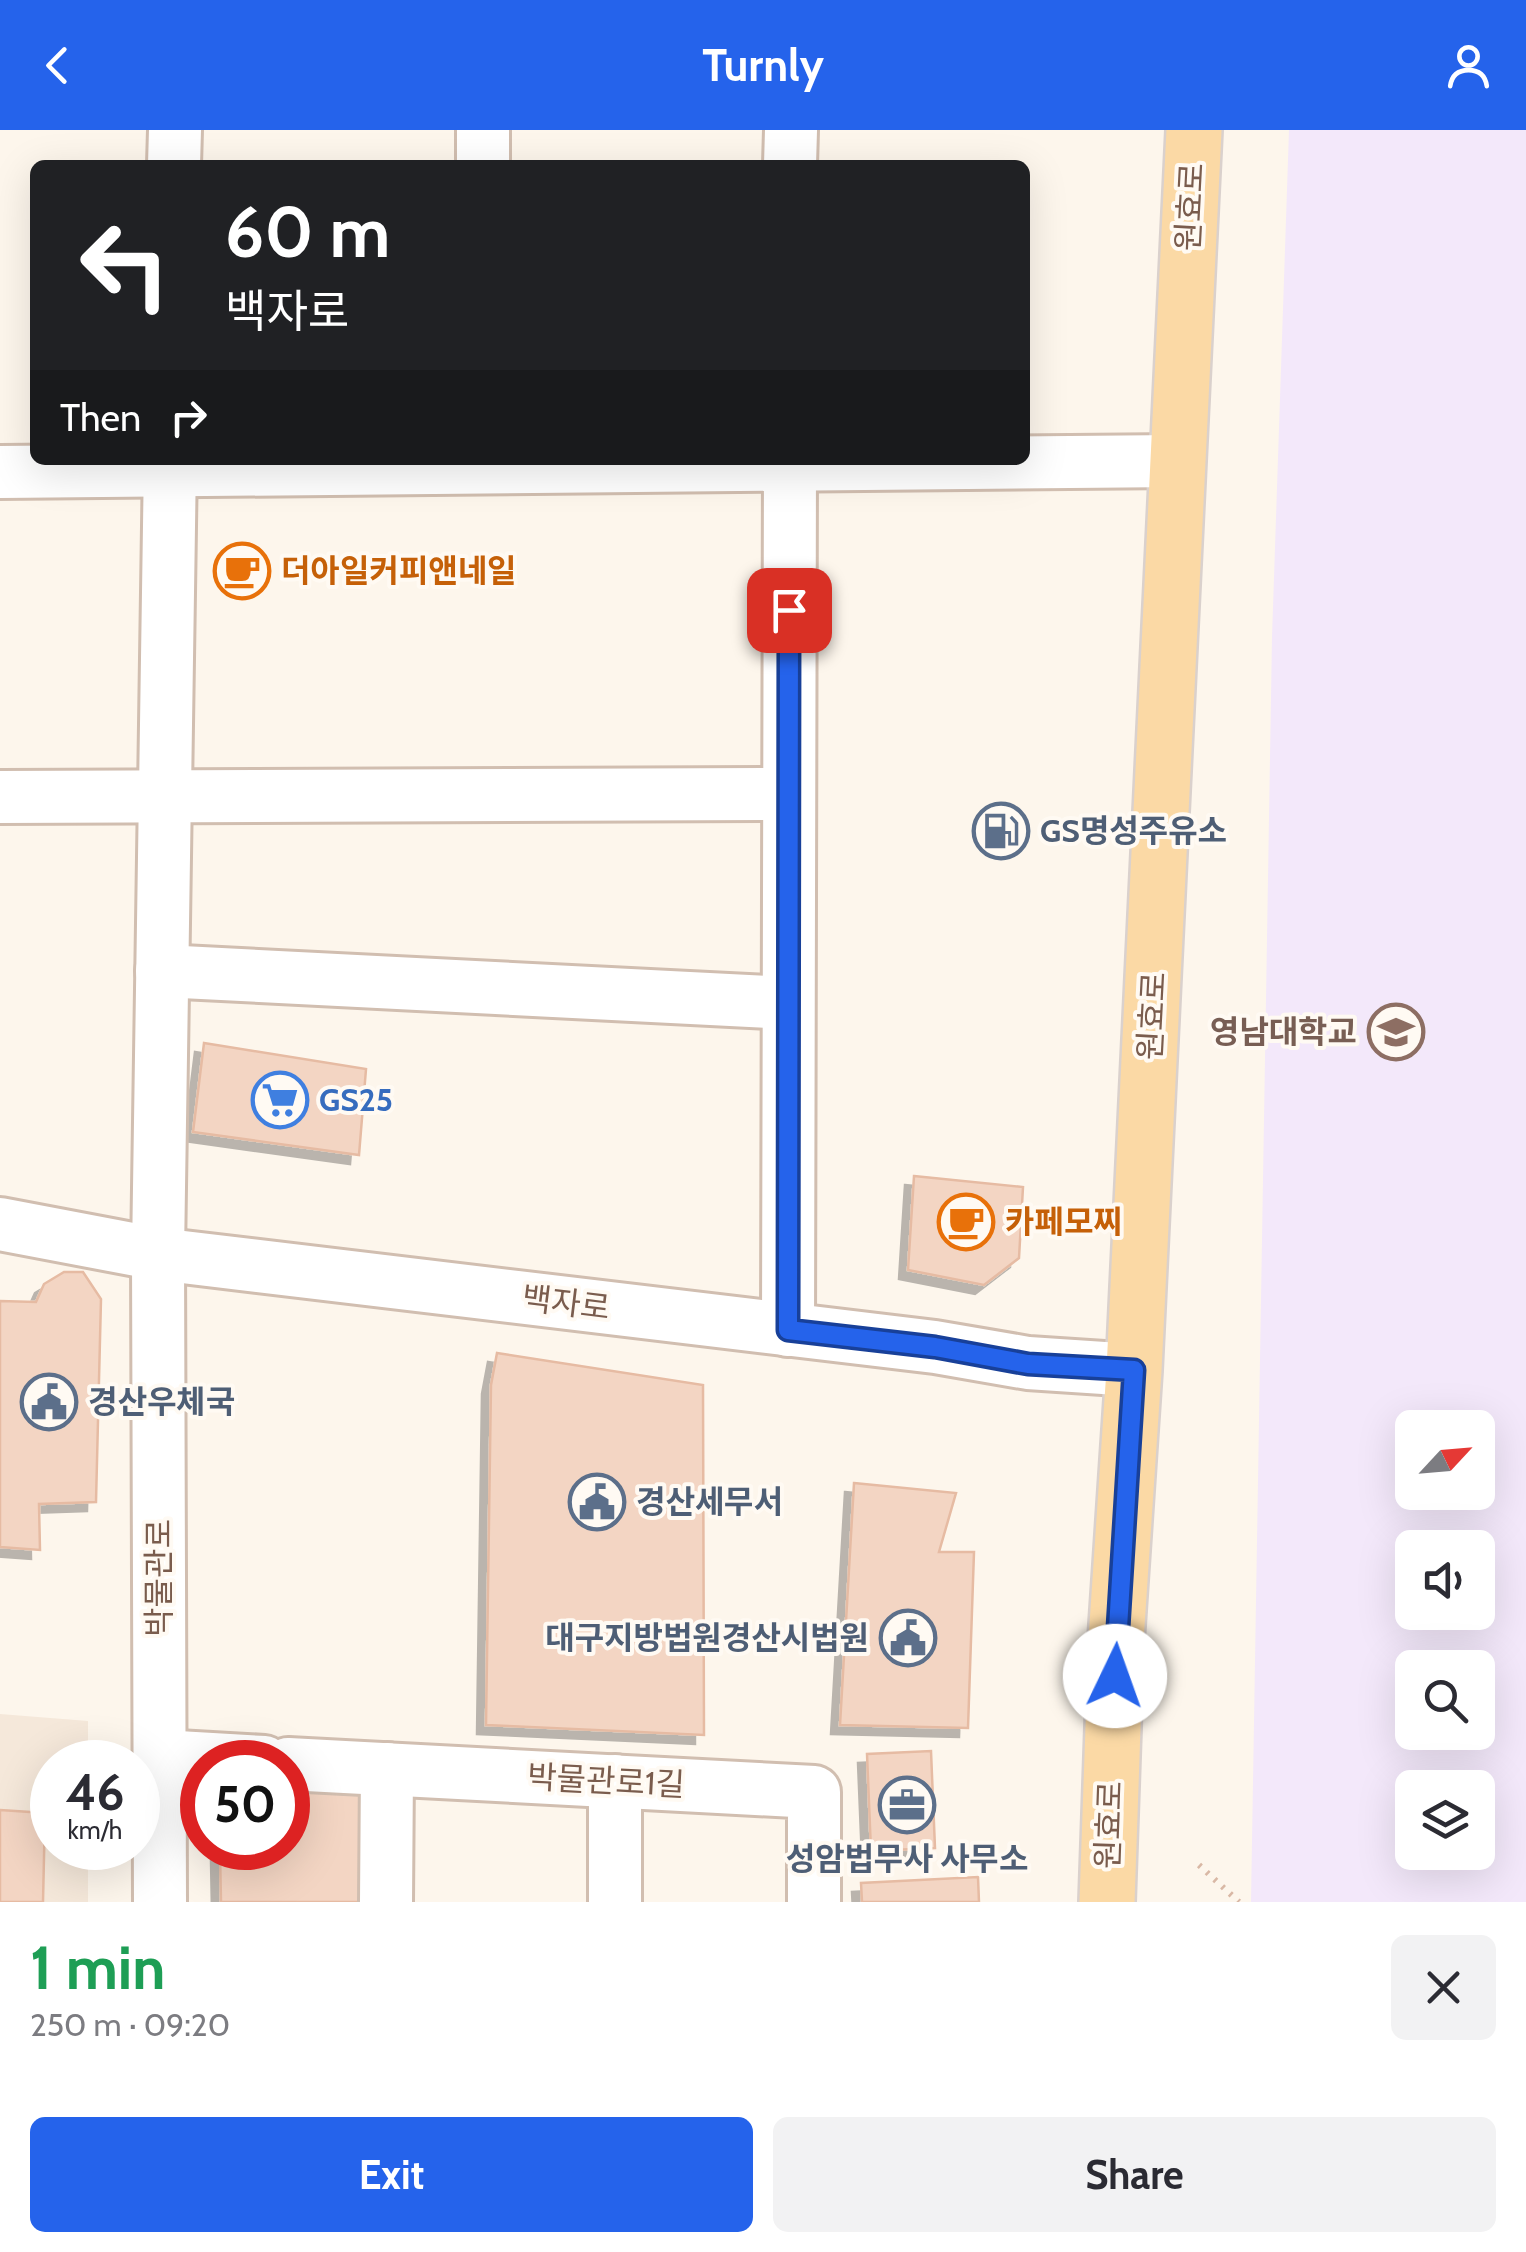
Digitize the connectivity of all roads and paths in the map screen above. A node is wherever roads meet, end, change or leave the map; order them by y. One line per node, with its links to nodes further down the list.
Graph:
1 (175, 130): 5 (street)
2 (484, 130): 6 (street)
3 (790, 130): 7 (street)
4 (1194, 130): 9 (main road, 원효로)
5 (174, 160)
6 (483, 160)
7 (790, 160)
8 (1030, 461): 9 (street)
9 (1178, 461): 21 (main road, 원효로)
10 (170, 465): 12 (street); 14 (street, 박물관로)
11 (790, 465): 13 (street)
12 (0, 472)
13 (788, 794): 14 (street); 17 (street)
14 (165, 796): 15 (street); 16 (street, 박물관로)
15 (0, 797)
16 (162, 972): 17 (street); 19 (street, 박물관로)
17 (788, 1003): 20 (street)
18 (0, 1224): 19 (street, 백자로)
19 (158, 1254): 20 (street, 백자로); 22 (street, 박물관로)
20 (788, 1330): 21 (street, 백자로)
21 (1134, 1370): 34 (main road, 원효로)
22 (160, 1740)
23 (160, 1756): 24 (street)
24 (180, 1757)
25 (310, 1765): 26 (street, 박물관로1길)
26 (387, 1769): 27 (street, 박물관로1길); 31 (street)
27 (615, 1781): 32 (street); 33 (street, 박물관로1길)
28 (1199, 1865): 35 (path)
29 (160, 1870): 30 (street, 박물관로)
30 (160, 1902)
31 (386, 1902)
32 (615, 1902)
33 (814, 1902)
34 (1107, 1902)
35 (1239, 1902)

